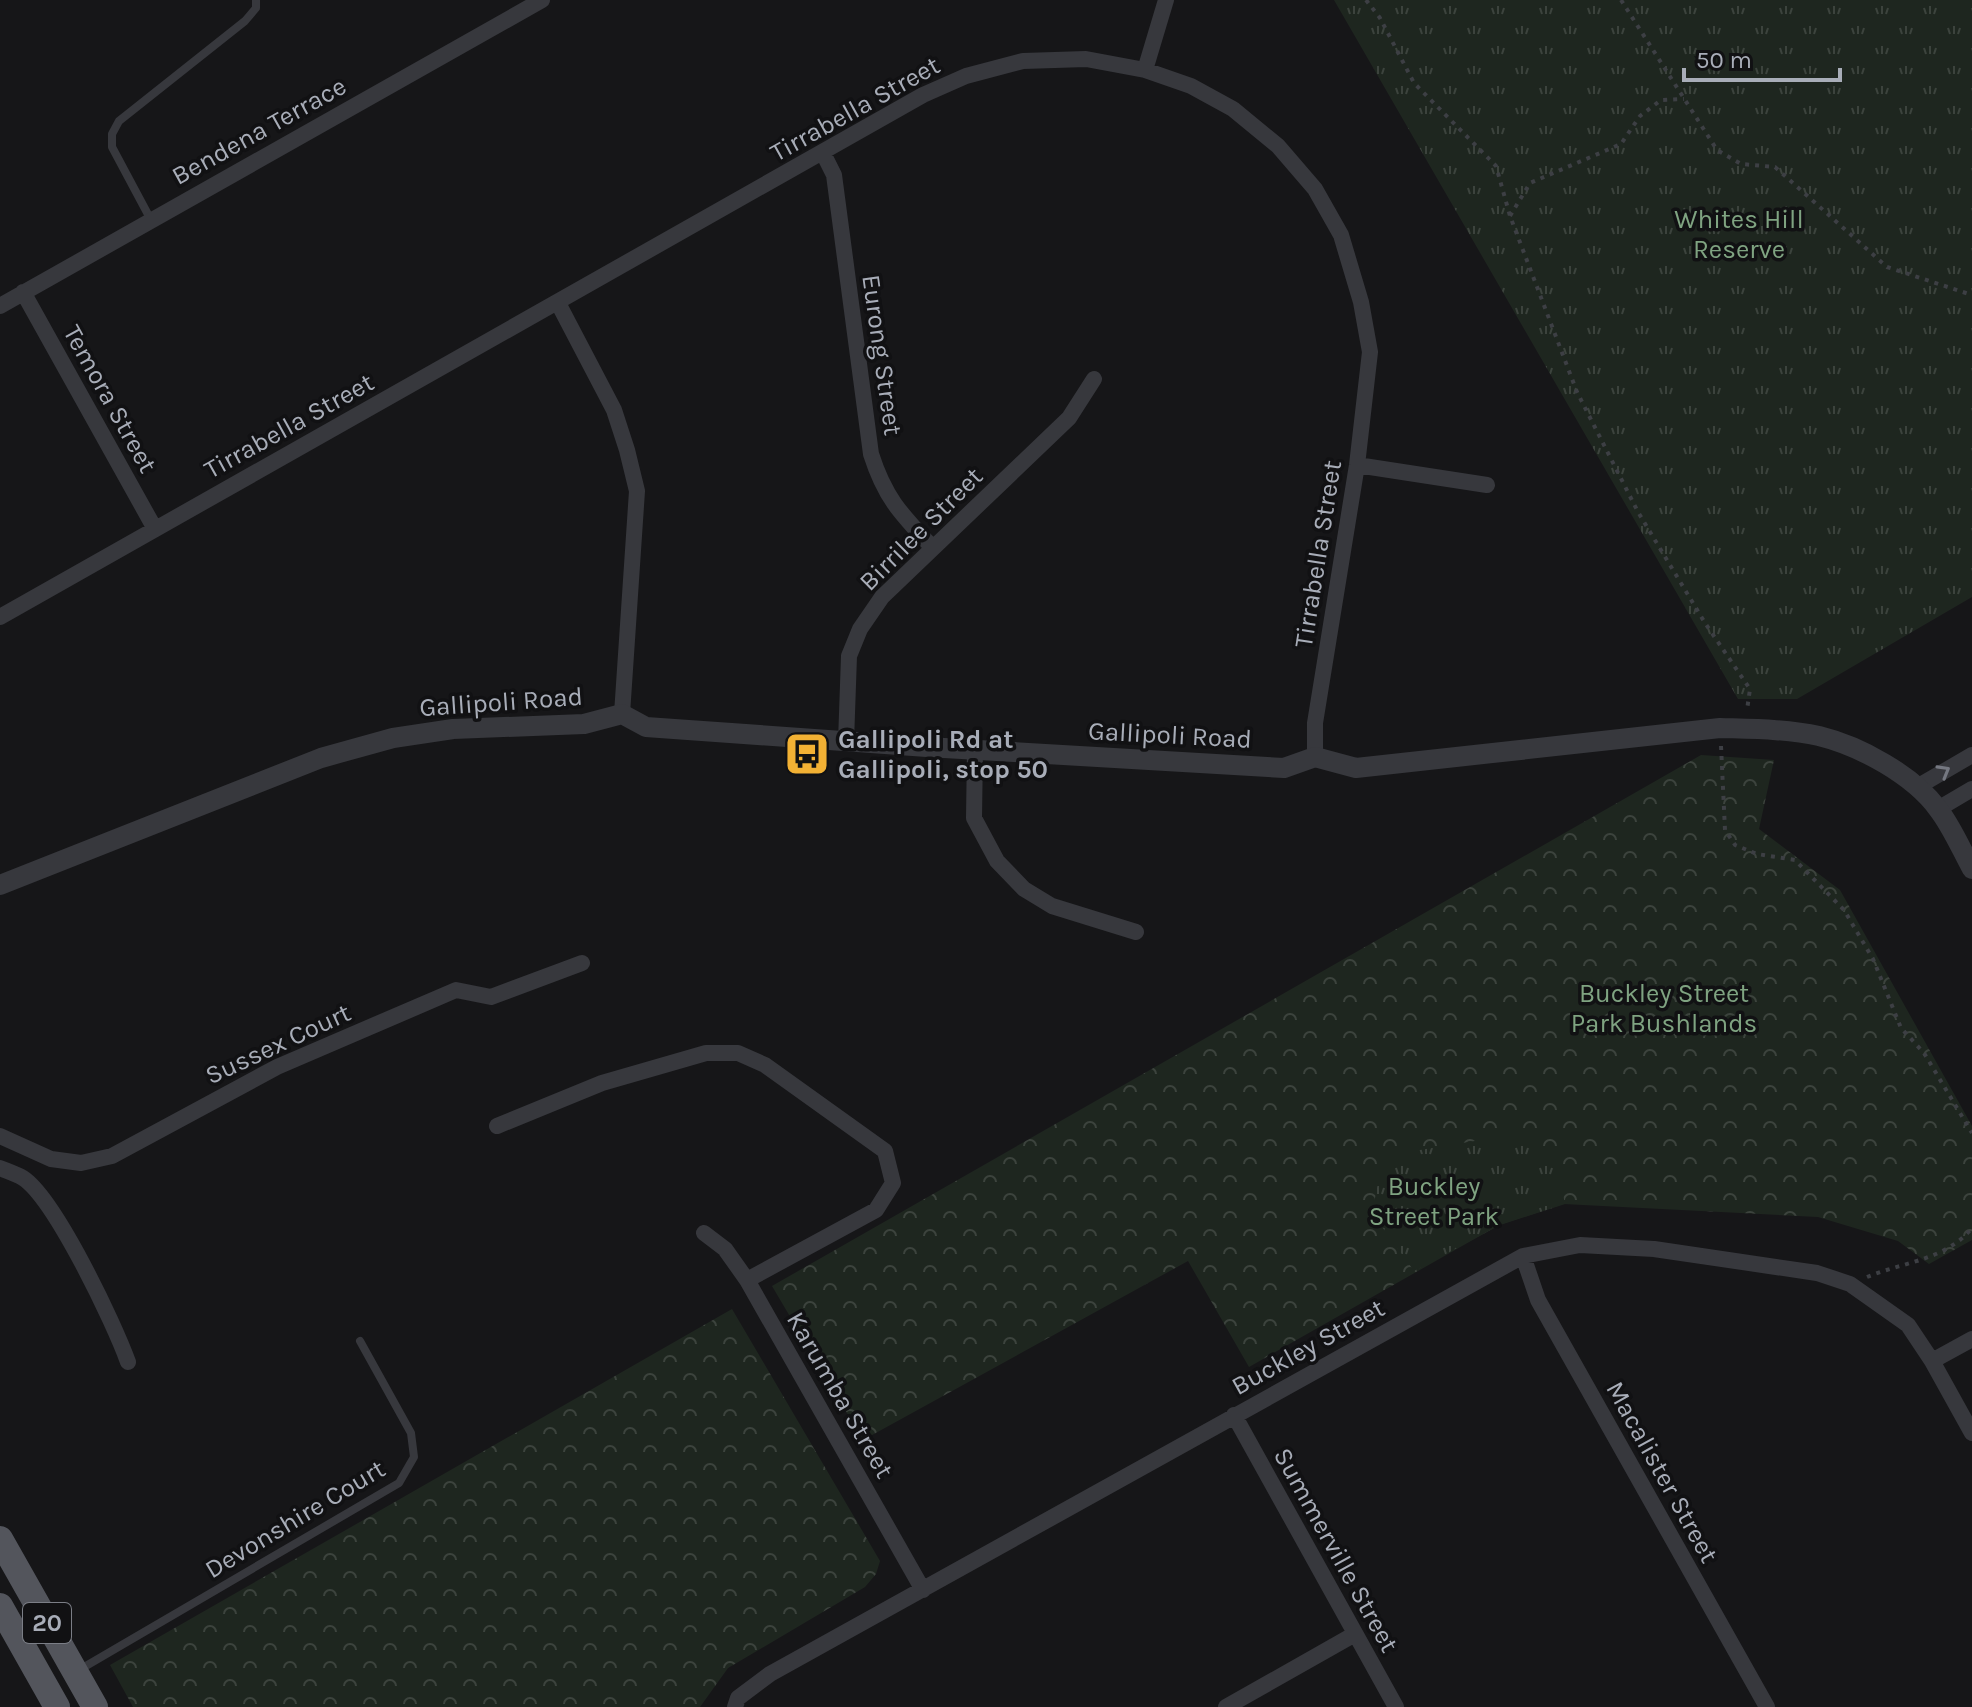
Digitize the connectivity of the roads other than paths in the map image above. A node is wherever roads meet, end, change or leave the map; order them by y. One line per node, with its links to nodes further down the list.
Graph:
1 (256, 0): 6 (lane)
2 (542, 0): 6 (street, Bendena Terrace)
3 (1166, 0): 4 (street)
4 (1145, 70): 5 (street, Tirrabella Street); 11 (street, Tirrabella Street)
5 (823, 153): 8 (street, Tirrabella Street); 14 (street, Eurong Street)
6 (151, 220): 7 (street, Bendena Terrace)
7 (23, 292): 9 (street, Bendena Terrace); 13 (street, Temora Street)
8 (558, 303): 13 (street, Tirrabella Street); 16 (street)
9 (0, 306)
10 (1094, 379): 14 (street, Birrilee Street)
11 (1357, 465): 12 (street); 20 (street, Tirrabella Street)
12 (1487, 485)
13 (155, 529): 15 (street, Tirrabella Street)
14 (932, 547): 17 (street, Birrilee Street)
15 (0, 617)
16 (622, 714): 17 (street, Gallipoli Road); 25 (street, Gallipoli Road)
17 (846, 742): 18 (street, Gallipoli Road)
18 (975, 750): 20 (street, Gallipoli Road); 26 (street)
19 (1972, 755): 21 (street, one-way to 19)
20 (1315, 757): 21 (street)
21 (1917, 787): 23 (street)
22 (1972, 789): 23 (street)
23 (1938, 809): 24 (street)
24 (1972, 869)
25 (0, 885)
26 (1136, 932)
27 (582, 963): 29 (street, Sussex Court)
28 (497, 1126): 33 (street)
29 (0, 1136)
30 (0, 1168): 37 (street)
31 (704, 1233): 33 (street, Karumba Street)
32 (1523, 1256): 36 (street, Buckley Street); 38 (street, Buckley Street); 50 (street, Macalister Street)
33 (747, 1280): 41 (street, Karumba Street)
34 (1972, 1339): 36 (street)
35 (360, 1341): 44 (lane, Devonshire Court)
36 (1932, 1361): 39 (street, Buckley Street)
37 (128, 1362)
38 (1234, 1415): 41 (street, Buckley Street); 43 (street, Summerville Street)
39 (1972, 1433)
40 (0, 1539): 44 (main road, 20)
41 (923, 1590): 47 (street, Buckley Street)
42 (0, 1606): 45 (main road, 20)
43 (1355, 1634): 48 (street); 49 (street, Summerville Street)
44 (75, 1672): 46 (main road, 20)
45 (57, 1707)
46 (95, 1707)
47 (735, 1707)
48 (1226, 1707)
49 (1396, 1707)
50 (1767, 1707)

